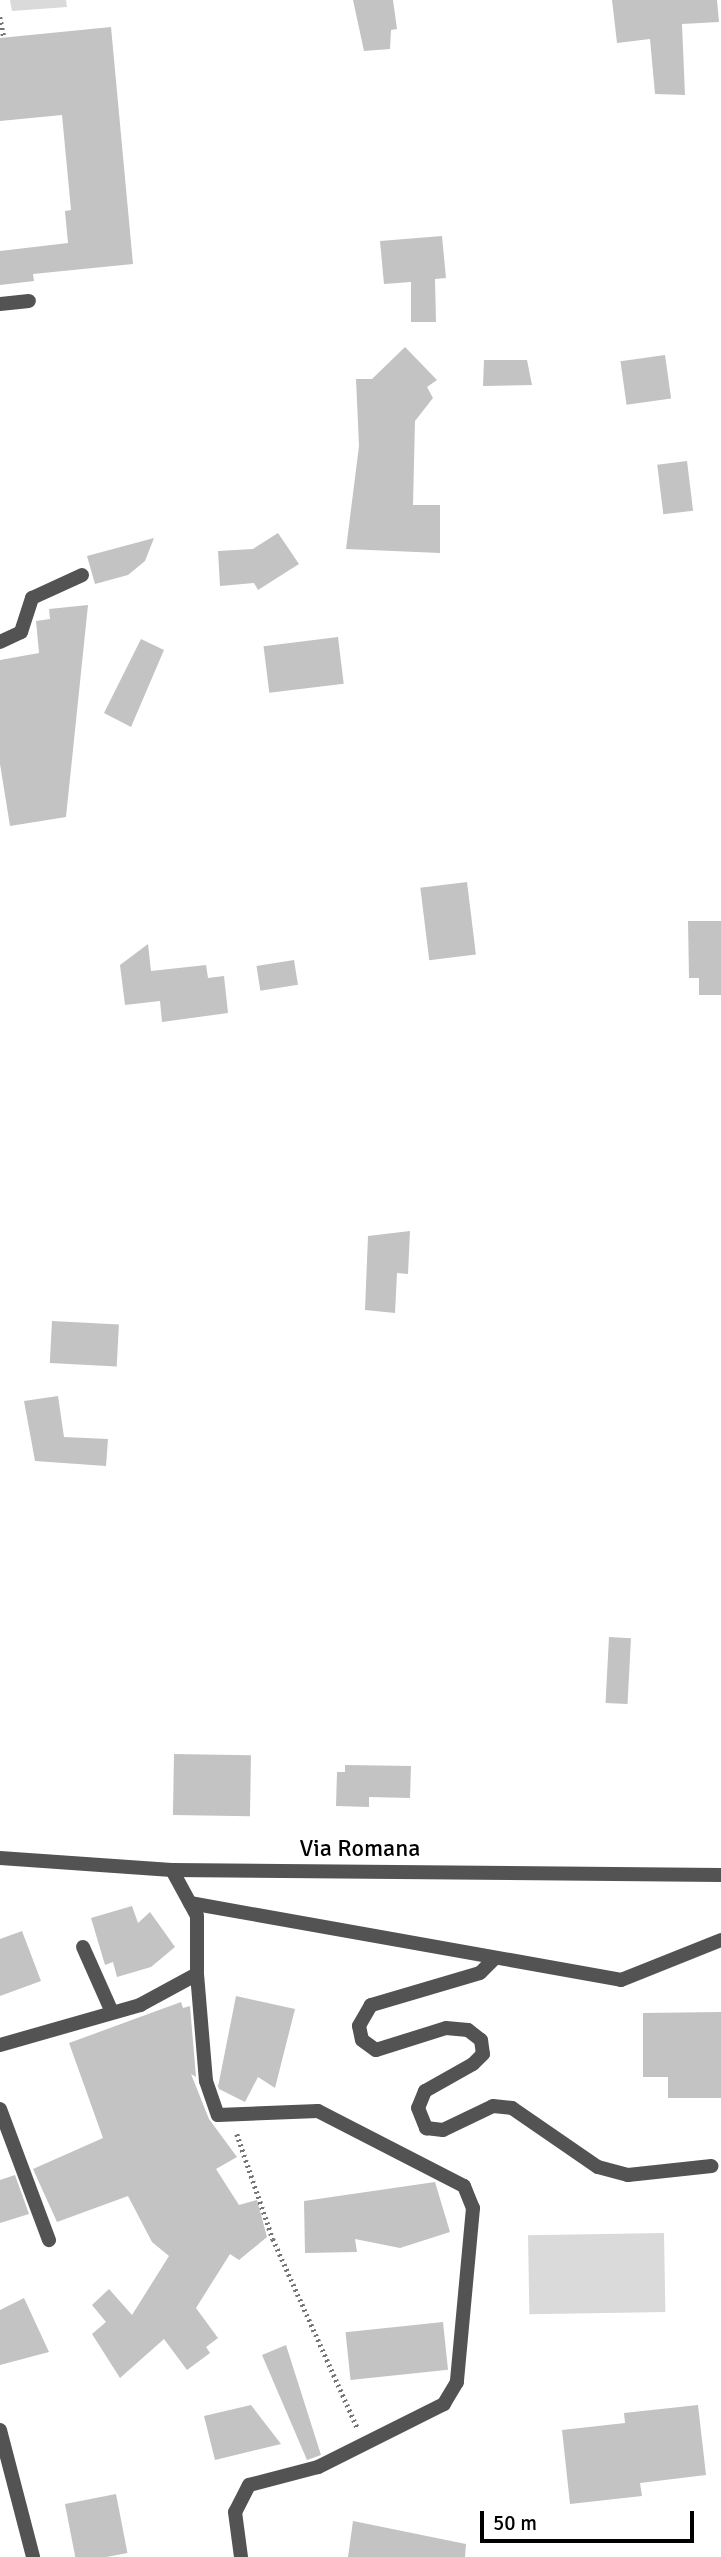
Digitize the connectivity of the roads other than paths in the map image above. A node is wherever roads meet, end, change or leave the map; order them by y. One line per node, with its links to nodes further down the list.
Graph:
1 (29, 302): 2 (street)
2 (0, 304)
3 (82, 575): 4 (street)
4 (0, 642)
5 (0, 1858): 6 (street, Via Romana)
6 (173, 1870): 7 (street, Via Romana); 8 (street)
7 (721, 1875)
8 (190, 1903): 11 (street); 12 (street)
9 (721, 1940): 11 (street)
10 (83, 1947): 13 (street)
11 (495, 1958): 16 (street)
12 (197, 1974): 13 (street); 20 (street)
13 (112, 2012): 14 (street)
14 (0, 2045)
15 (0, 2109): 17 (street)
16 (712, 2166)
17 (49, 2240)
18 (0, 2430): 19 (street)
19 (33, 2557)
20 (240, 2557)

